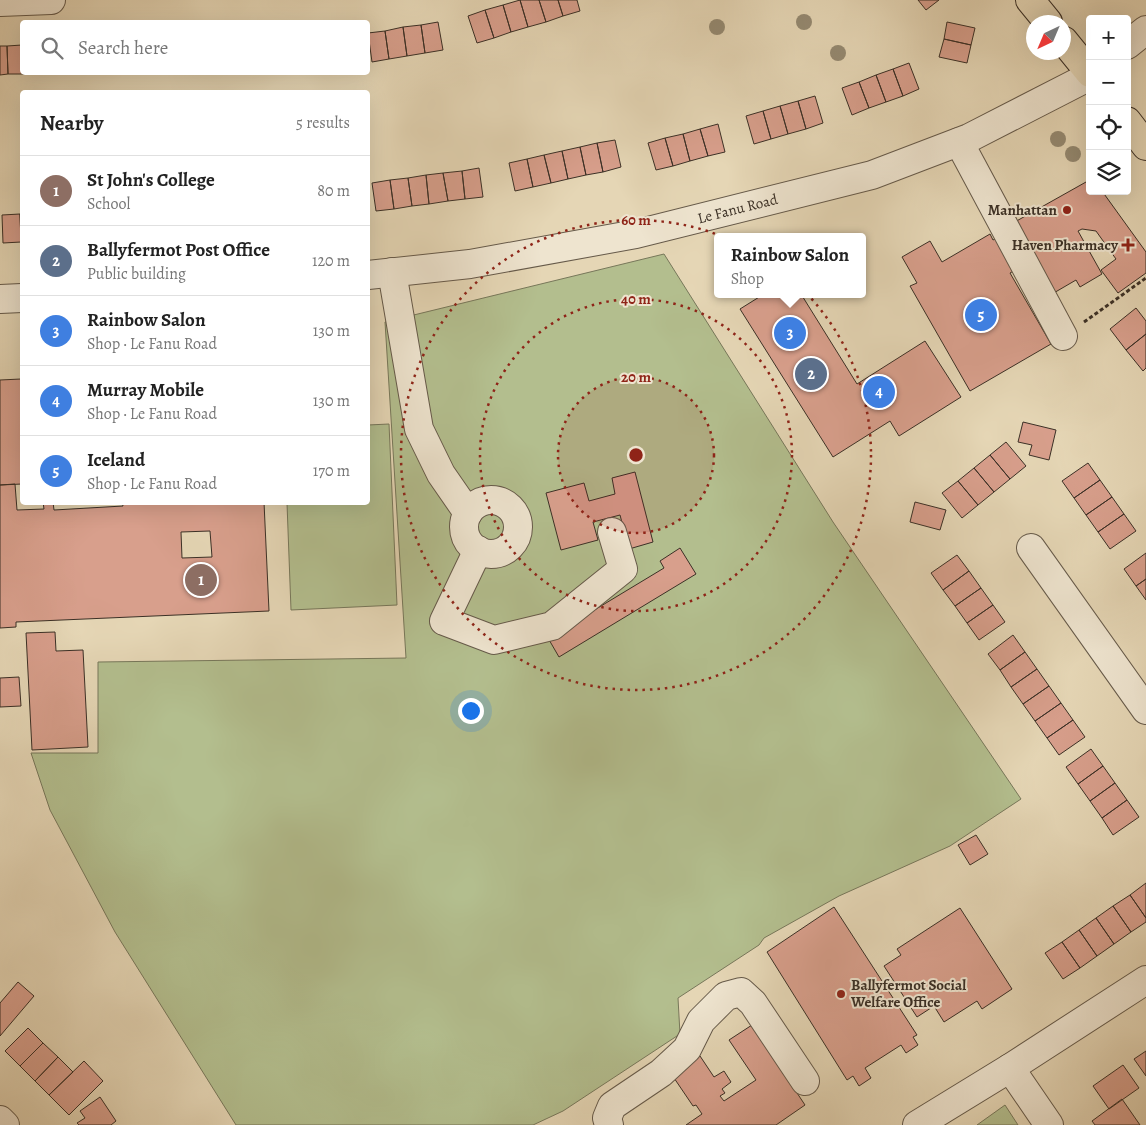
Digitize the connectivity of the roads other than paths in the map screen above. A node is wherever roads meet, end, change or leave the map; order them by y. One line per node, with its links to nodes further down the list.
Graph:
1 (51, 0): 3 (street)
2 (1030, 0): 4 (main road)
3 (0, 2)
4 (1042, 15)
5 (1146, 30): 6 (street)
6 (1131, 42)
7 (1071, 50): 8 (main road)
8 (1086, 69)
9 (1086, 76): 11 (street, Le Fanu Road)
10 (1131, 126): 12 (main road)
11 (959, 142): 13 (street, Le Fanu Road); 16 (street)
12 (1146, 146)
13 (380, 274): 17 (street)
14 (20, 298): 15 (street)
15 (0, 299)
16 (1063, 336)
17 (468, 513): 20 (street); 20 (street)
18 (612, 532): 20 (street)
19 (1031, 548): 21 (street)
20 (478, 550)
21 (1146, 710)
22 (1146, 980): 23 (street)
23 (1010, 1068): 28 (street); 29 (street)
24 (804, 1081): 27 (street)
25 (0, 1120): 26 (street)
26 (5, 1125)
27 (609, 1125)
28 (917, 1125)
29 (1049, 1125)

